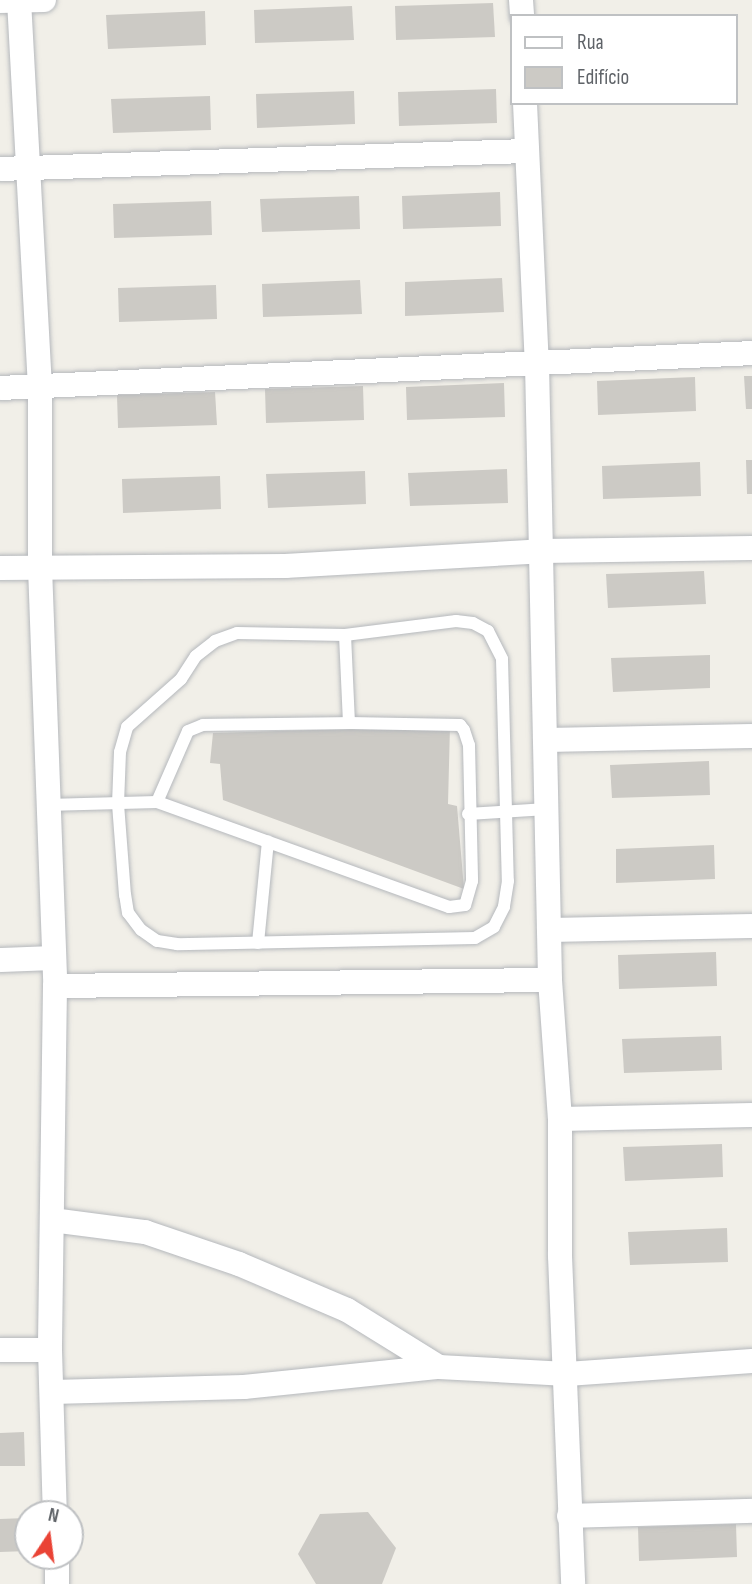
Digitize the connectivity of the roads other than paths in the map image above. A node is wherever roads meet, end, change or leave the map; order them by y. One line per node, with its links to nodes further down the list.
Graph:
1 (19, 0): 2 (street); 3 (street); 6 (street)
2 (44, 0)
3 (0, 1)
4 (525, 105): 5 (street)
5 (527, 152): 6 (street); 9 (street)
6 (27, 168): 7 (street); 11 (street)
7 (0, 169)
8 (752, 353): 9 (street)
9 (537, 364): 11 (street); 13 (street)
10 (0, 388): 11 (street)
11 (40, 388): 14 (street)
12 (752, 548): 13 (street)
13 (542, 551): 14 (street); 19 (street)
14 (40, 567): 15 (street); 22 (street)
15 (0, 568)
16 (345, 635): 17 (lane); 21 (lane); 24 (lane)
17 (349, 723): 20 (lane); 25 (lane)
18 (752, 736): 19 (street)
19 (545, 740): 23 (street)
20 (157, 802): 21 (lane); 26 (lane)
21 (118, 804): 22 (lane); 29 (lane)
22 (47, 805): 30 (street)
23 (547, 809): 24 (lane); 28 (street)
24 (505, 812): 25 (lane); 29 (lane)
25 (468, 814): 26 (lane)
26 (268, 841): 29 (lane)
27 (752, 926): 28 (street)
28 (550, 930): 32 (street)
29 (258, 943)
30 (54, 958): 31 (street); 33 (street)
31 (0, 960)
32 (550, 980): 33 (street); 35 (street)
33 (55, 986): 36 (street)
34 (752, 1115): 35 (street)
35 (560, 1119): 41 (street)
36 (52, 1220): 38 (street); 40 (street)
37 (0, 1350): 38 (street)
38 (50, 1350): 42 (street)
39 (752, 1361): 41 (street)
40 (439, 1367): 41 (street); 42 (street)
41 (567, 1374): 45 (street)
42 (52, 1392): 43 (street)
43 (55, 1500)
44 (752, 1511): 45 (street)
45 (569, 1516): 46 (street)
46 (573, 1584)

